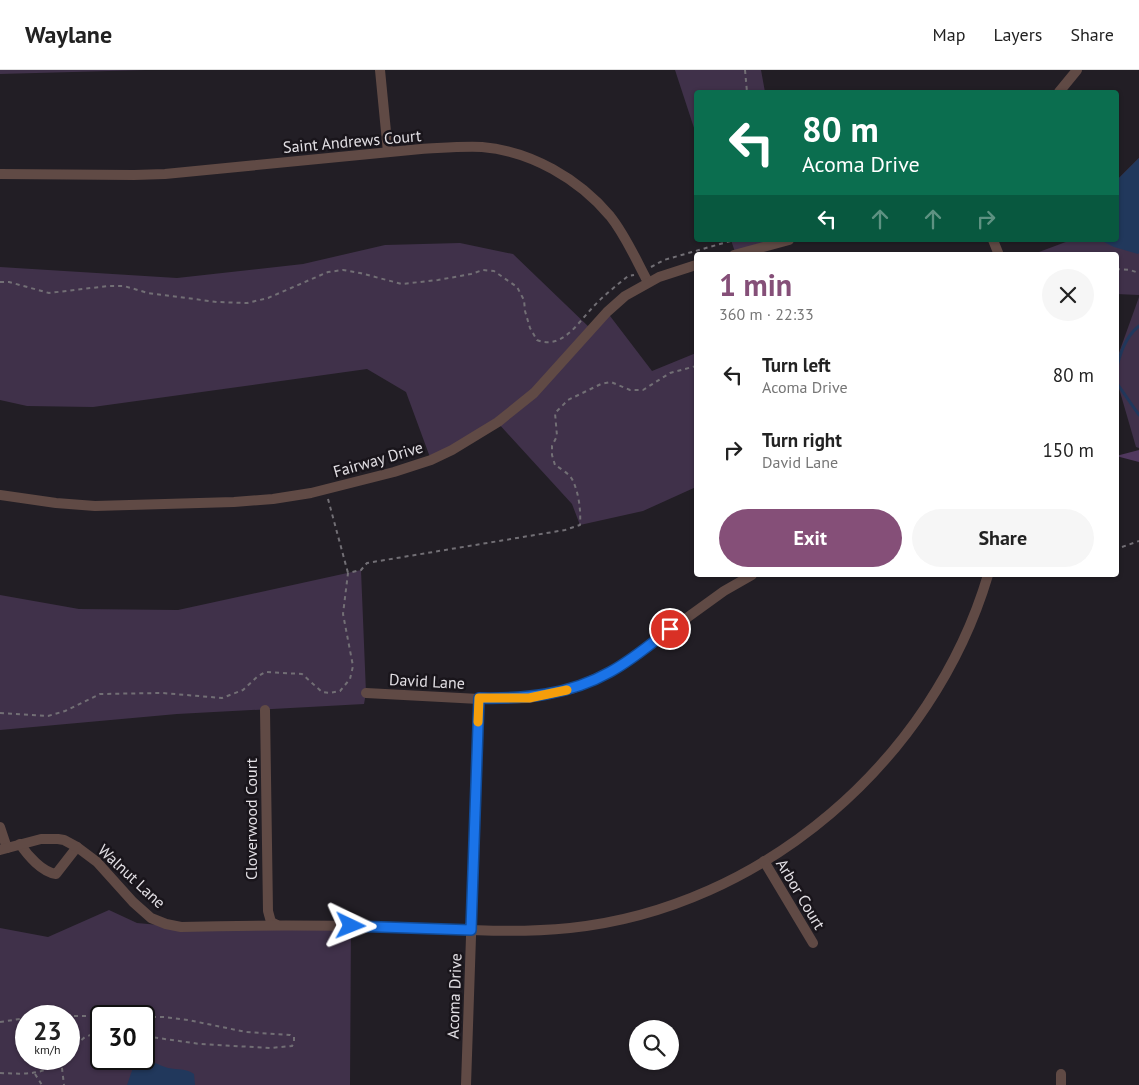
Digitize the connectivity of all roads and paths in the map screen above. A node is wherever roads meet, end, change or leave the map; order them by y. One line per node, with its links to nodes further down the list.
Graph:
1 (380, 70): 6 (street)
2 (745, 70): 4 (path)
3 (1077, 70): 5 (street)
4 (747, 90)
5 (1061, 90)
6 (388, 152): 7 (street, Saint Andrews Court); 17 (street, Saint Andrews Court)
7 (0, 174)
8 (727, 242): 12 (path)
9 (782, 242): 10 (street)
10 (745, 252)
11 (694, 266): 17 (street, Fairway Drive)
12 (650, 268)
13 (1119, 269): 14 (path)
14 (1139, 273)
15 (632, 276): 16 (path)
16 (0, 282)
17 (648, 282): 19 (street, Fairway Drive)
18 (694, 367): 23 (path)
19 (325, 489): 20 (street, Fairway Drive); 23 (path)
20 (0, 495)
21 (1139, 541): 22 (path)
22 (1122, 548)
23 (348, 573): 29 (path)
24 (748, 577): 27 (street, David Lane)
25 (987, 577): 34 (street, Walnut Lane)
26 (366, 693): 27 (street, David Lane)
27 (479, 698): 36 (street, Acoma Drive)
28 (266, 710): 35 (street, Cloverwood Court)
29 (0, 713)
30 (0, 827): 33 (street)
31 (20, 844): 32 (street, Walnut Lane); 32 (street); 33 (street, Walnut Lane)
32 (77, 847): 35 (street, Walnut Lane)
33 (3, 849)
34 (764, 861): 36 (street, Walnut Lane); 37 (street, Arbor Court)
35 (277, 925): 36 (street, Walnut Lane)
36 (471, 930): 48 (street, Acoma Drive)
37 (813, 943)
38 (155, 1017): 41 (path)
39 (15, 1020): 40 (path)
40 (0, 1022)
41 (155, 1038)
42 (45, 1070): 44 (path)
43 (63, 1070): 47 (path)
44 (35, 1073): 45 (path); 46 (path)
45 (0, 1074)
46 (42, 1085)
47 (64, 1085)
48 (466, 1085)

